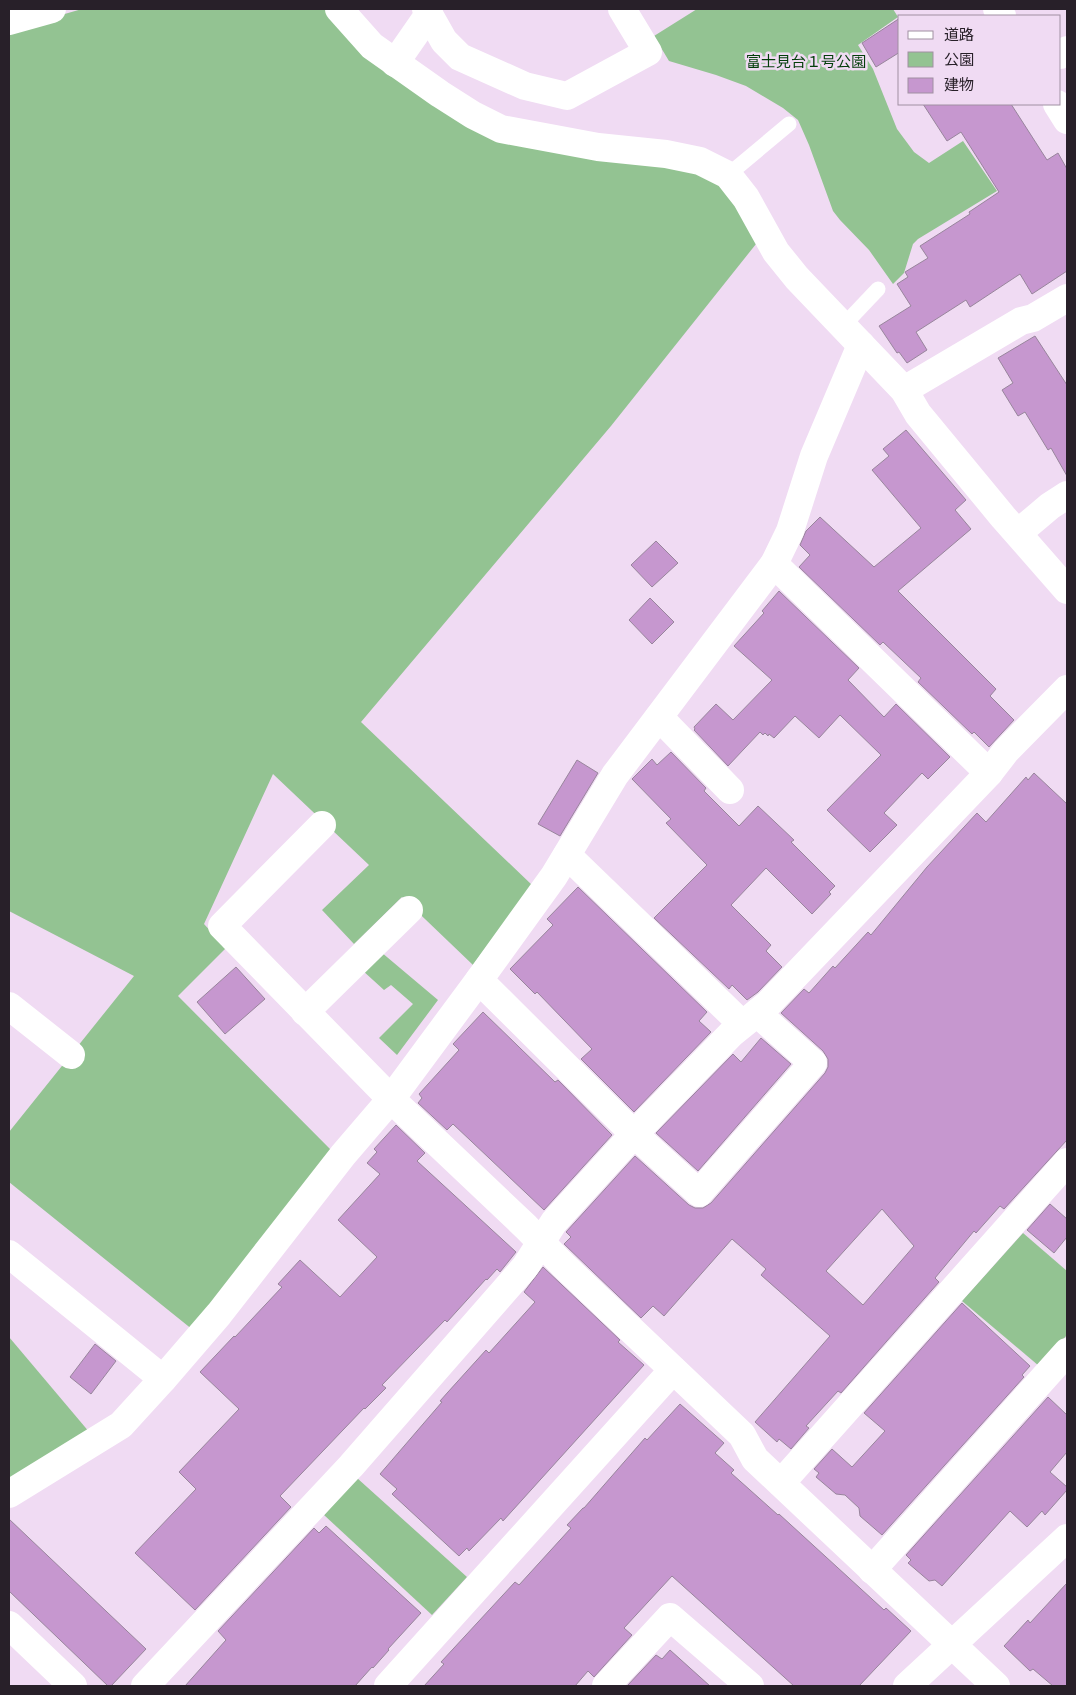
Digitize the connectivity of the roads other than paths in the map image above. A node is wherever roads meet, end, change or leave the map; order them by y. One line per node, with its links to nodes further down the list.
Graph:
1 (52, 9): 5 (street)
2 (339, 9): 6 (street)
3 (622, 9): 4 (street)
4 (427, 11): 6 (street)
5 (9, 21)
6 (395, 63): 10 (street)
7 (1058, 105): 8 (street)
8 (1067, 120)
9 (789, 124): 10 (lane)
10 (728, 174): 13 (street)
11 (878, 289): 13 (lane)
12 (1067, 298): 15 (street)
13 (842, 327): 14 (street)
14 (861, 345): 15 (street); 18 (street)
15 (904, 390): 17 (street)
16 (1067, 495): 17 (street)
17 (1018, 533): 19 (street)
18 (774, 564): 21 (street); 22 (street)
19 (1067, 590)
20 (1067, 689): 22 (street)
21 (659, 717): 23 (street); 25 (street)
22 (989, 773): 30 (street)
23 (730, 790)
24 (322, 825): 29 (street)
25 (567, 855): 27 (street); 30 (street)
26 (409, 910): 29 (street)
27 (479, 980): 32 (street); 33 (street)
28 (10, 1010): 31 (street)
29 (304, 1012): 32 (street)
30 (749, 1019): 33 (street); 33 (street)
31 (71, 1055)
32 (391, 1099): 35 (street); 39 (street)
33 (634, 1134): 35 (street)
34 (1067, 1162): 40 (street)
35 (542, 1244): 38 (street); 47 (street)
36 (9, 1254): 39 (street)
37 (1067, 1352): 43 (street)
38 (673, 1370): 40 (street); 48 (street)
39 (163, 1380): 41 (street)
40 (781, 1483): 43 (street)
41 (9, 1494)
42 (1067, 1538): 45 (street)
43 (872, 1570): 45 (street)
44 (9, 1625): 46 (street)
45 (953, 1644): 51 (street); 52 (street)
46 (73, 1686)
47 (145, 1686)
48 (388, 1686)
49 (606, 1686): 50 (street)
50 (750, 1686)
51 (907, 1686)
52 (996, 1686)

